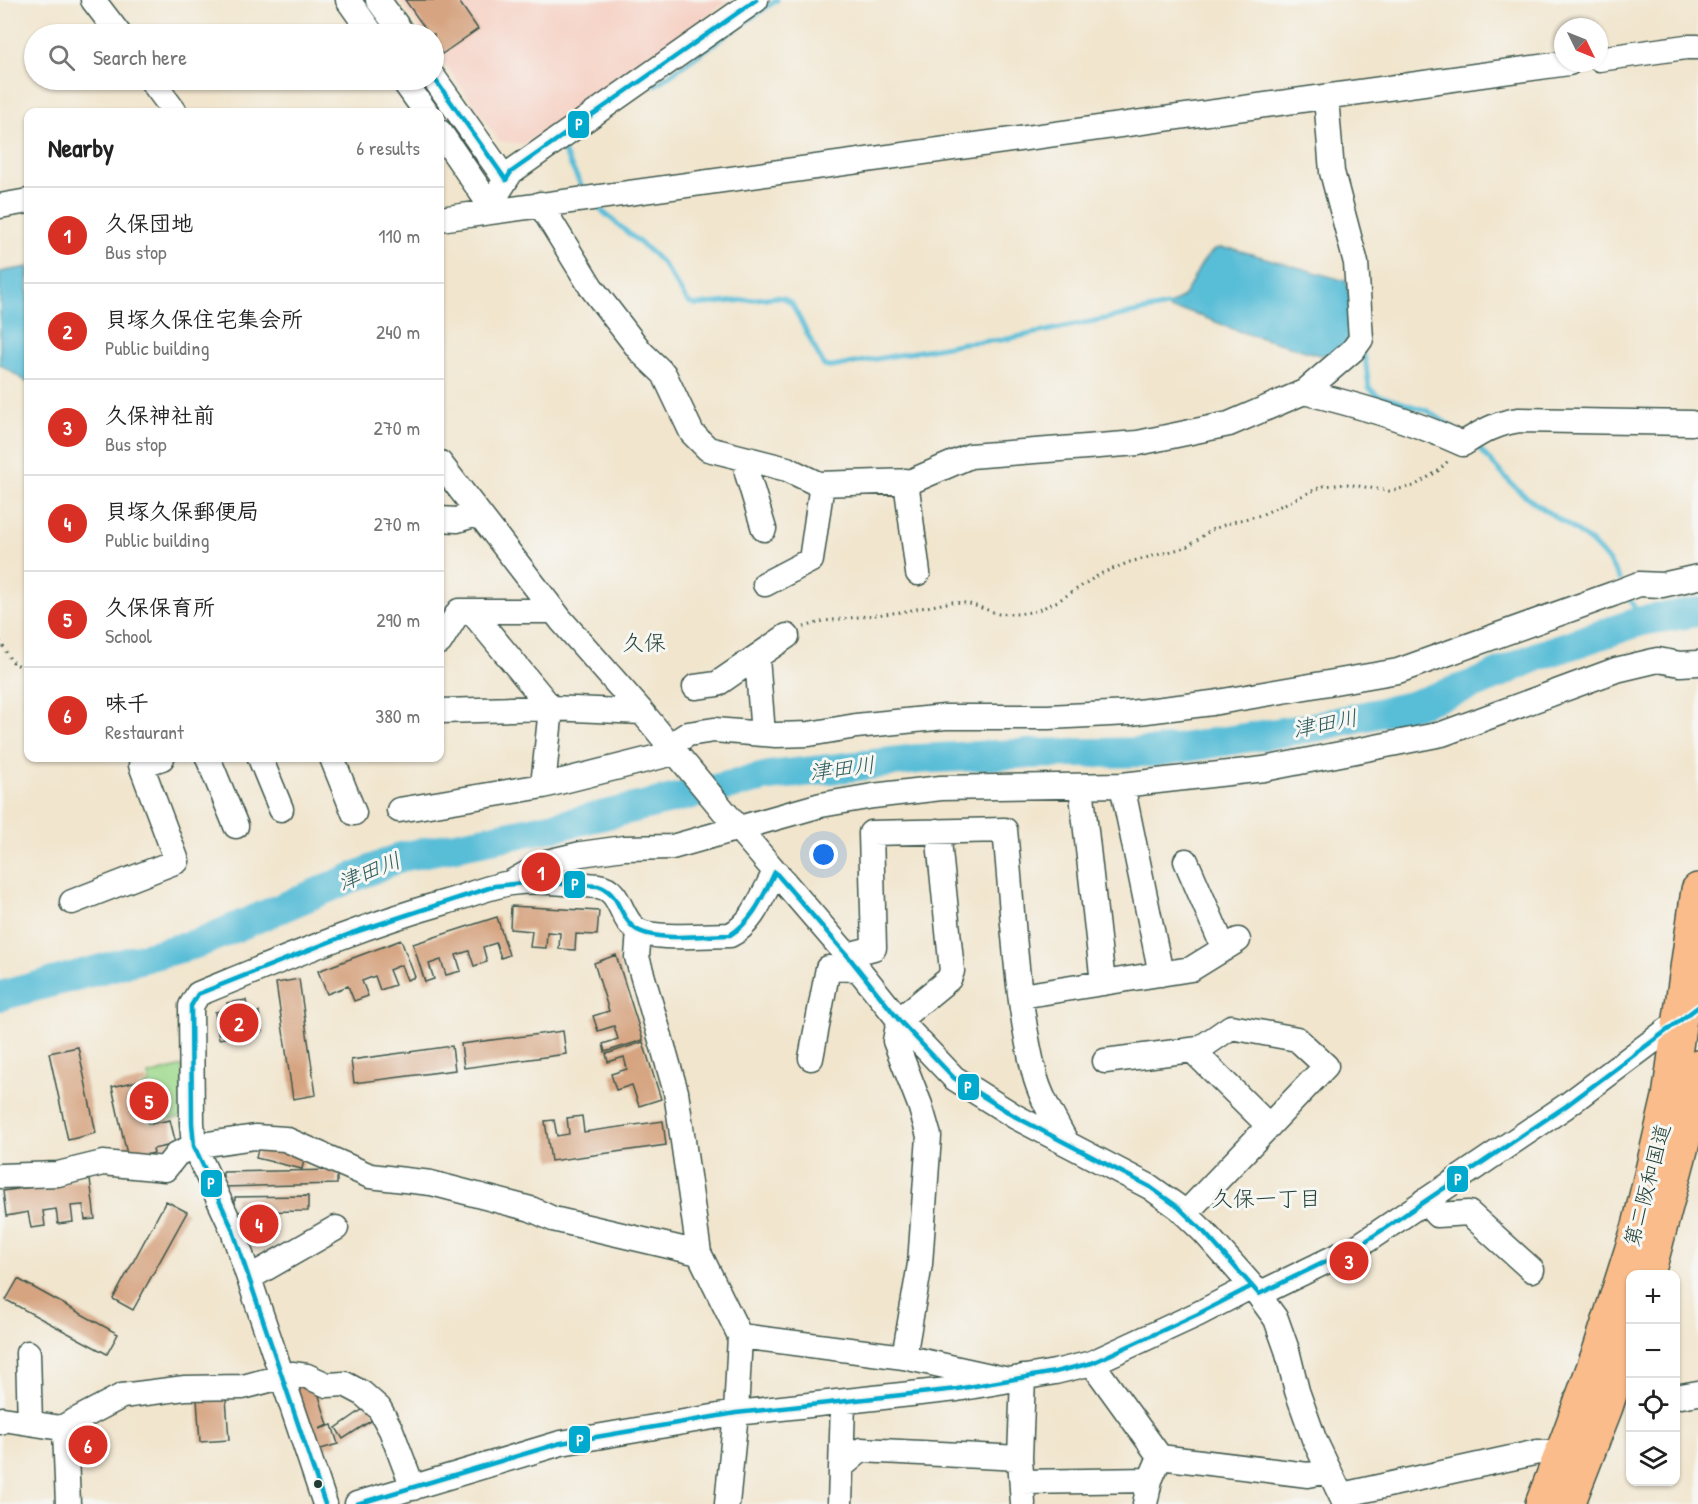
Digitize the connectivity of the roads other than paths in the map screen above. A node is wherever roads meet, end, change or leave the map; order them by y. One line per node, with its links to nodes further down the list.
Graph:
1 (93, 0): 5 (street)
2 (348, 0): 6 (street)
3 (378, 0): 7 (street)
4 (756, 0): 18 (street)
5 (111, 24)
6 (365, 24)
7 (396, 24)
8 (1698, 47): 9 (street)
9 (1608, 58)
10 (1554, 65): 14 (street)
11 (158, 90): 15 (street)
12 (410, 90): 16 (street)
13 (442, 90): 18 (street)
14 (1326, 97): 20 (street); 24 (street)
15 (172, 108)
16 (423, 108)
17 (444, 138): 22 (street)
18 (506, 180): 22 (street)
19 (24, 202): 21 (street)
20 (540, 204): 22 (street); 26 (street)
21 (0, 206)
22 (494, 211): 23 (street)
23 (444, 218)
24 (1304, 392): 25 (street); 28 (street)
25 (1691, 423)
26 (749, 459): 29 (street); 32 (street)
27 (444, 469): 30 (street)
28 (906, 481): 29 (street); 33 (street)
29 (822, 484): 35 (street)
30 (477, 514): 31 (street); 37 (street)
31 (444, 519)
32 (764, 529)
33 (918, 573)
34 (1698, 577): 46 (street)
35 (765, 584)
36 (471, 611): 37 (street); 38 (street); 43 (street)
37 (554, 611): 45 (street)
38 (444, 635)
39 (787, 636): 40 (street)
40 (757, 658): 42 (street); 46 (street)
41 (1698, 663): 52 (street)
42 (695, 687)
43 (551, 708): 44 (street); 45 (street); 53 (street)
44 (444, 711)
45 (642, 712): 47 (street)
46 (763, 734): 47 (street)
47 (671, 749): 53 (street); 59 (street)
48 (150, 762): 65 (street)
49 (210, 762): 58 (street)
50 (262, 762): 55 (street)
51 (334, 762): 57 (street)
52 (1122, 785): 54 (street); 68 (street)
53 (543, 786): 56 (street)
54 (1081, 786): 59 (street); 69 (street)
55 (281, 809)
56 (399, 810)
57 (354, 813)
58 (236, 826)
59 (737, 827): 62 (street); 63 (street)
60 (938, 831): 67 (street); 70 (street); 72 (street)
61 (1186, 861): 68 (street)
62 (776, 872): 66 (street); 67 (street)
63 (510, 883): 66 (street); 79 (street)
64 (1698, 890): 71 (highway, 第二阪和国道)
65 (72, 902)
66 (639, 931): 84 (street)
67 (853, 962): 72 (street); 74 (street)
68 (1161, 974): 69 (street)
69 (1103, 983): 70 (street)
70 (1021, 996): 78 (street)
71 (1690, 1013): 81 (street); 101 (highway, 第二阪和国道)
72 (899, 1020): 78 (street); 92 (street)
73 (1192, 1050): 75 (street); 77 (street); 77 (street)
74 (811, 1058)
75 (1105, 1060)
76 (1698, 1067): 86 (highway, 第二阪和国道)
77 (1269, 1126): 82 (street)
78 (1067, 1143): 82 (street)
79 (194, 1146): 80 (street); 84 (street); 87 (street)
80 (0, 1176)
81 (1424, 1202): 85 (street); 88 (street)
82 (1185, 1214): 88 (street)
83 (336, 1228): 87 (street)
84 (699, 1253): 89 (street)
85 (1532, 1270)
86 (1649, 1270)
87 (249, 1278): 94 (street)
88 (1256, 1290): 93 (street); 105 (street)
89 (740, 1336): 92 (street); 97 (street)
90 (1626, 1345): 117 (highway)
91 (28, 1353): 99 (street)
92 (904, 1357): 95 (street)
93 (1092, 1363): 95 (street); 102 (street)
94 (282, 1376): 100 (street); 107 (street); 111 (street)
95 (1014, 1378): 96 (street); 103 (street)
96 (843, 1402): 97 (street); 104 (street)
97 (736, 1413): 107 (street); 113 (street)
98 (1, 1419): 99 (street)
99 (30, 1423): 100 (street)
100 (61, 1428): 110 (street)
101 (1561, 1455): 109 (street); 116 (highway, 第二阪和国道)
102 (1160, 1457): 105 (street); 106 (street)
103 (1020, 1458): 104 (street); 108 (street)
104 (841, 1467): 114 (street)
105 (1329, 1472): 109 (street)
106 (1150, 1480): 108 (street); 115 (street)
107 (413, 1488): 112 (street)
108 (1022, 1493)
109 (1344, 1500)
110 (68, 1504)
111 (325, 1504)
112 (357, 1504)
113 (727, 1504)
114 (840, 1504)
115 (1145, 1504)
116 (1542, 1504)
117 (1568, 1504)

